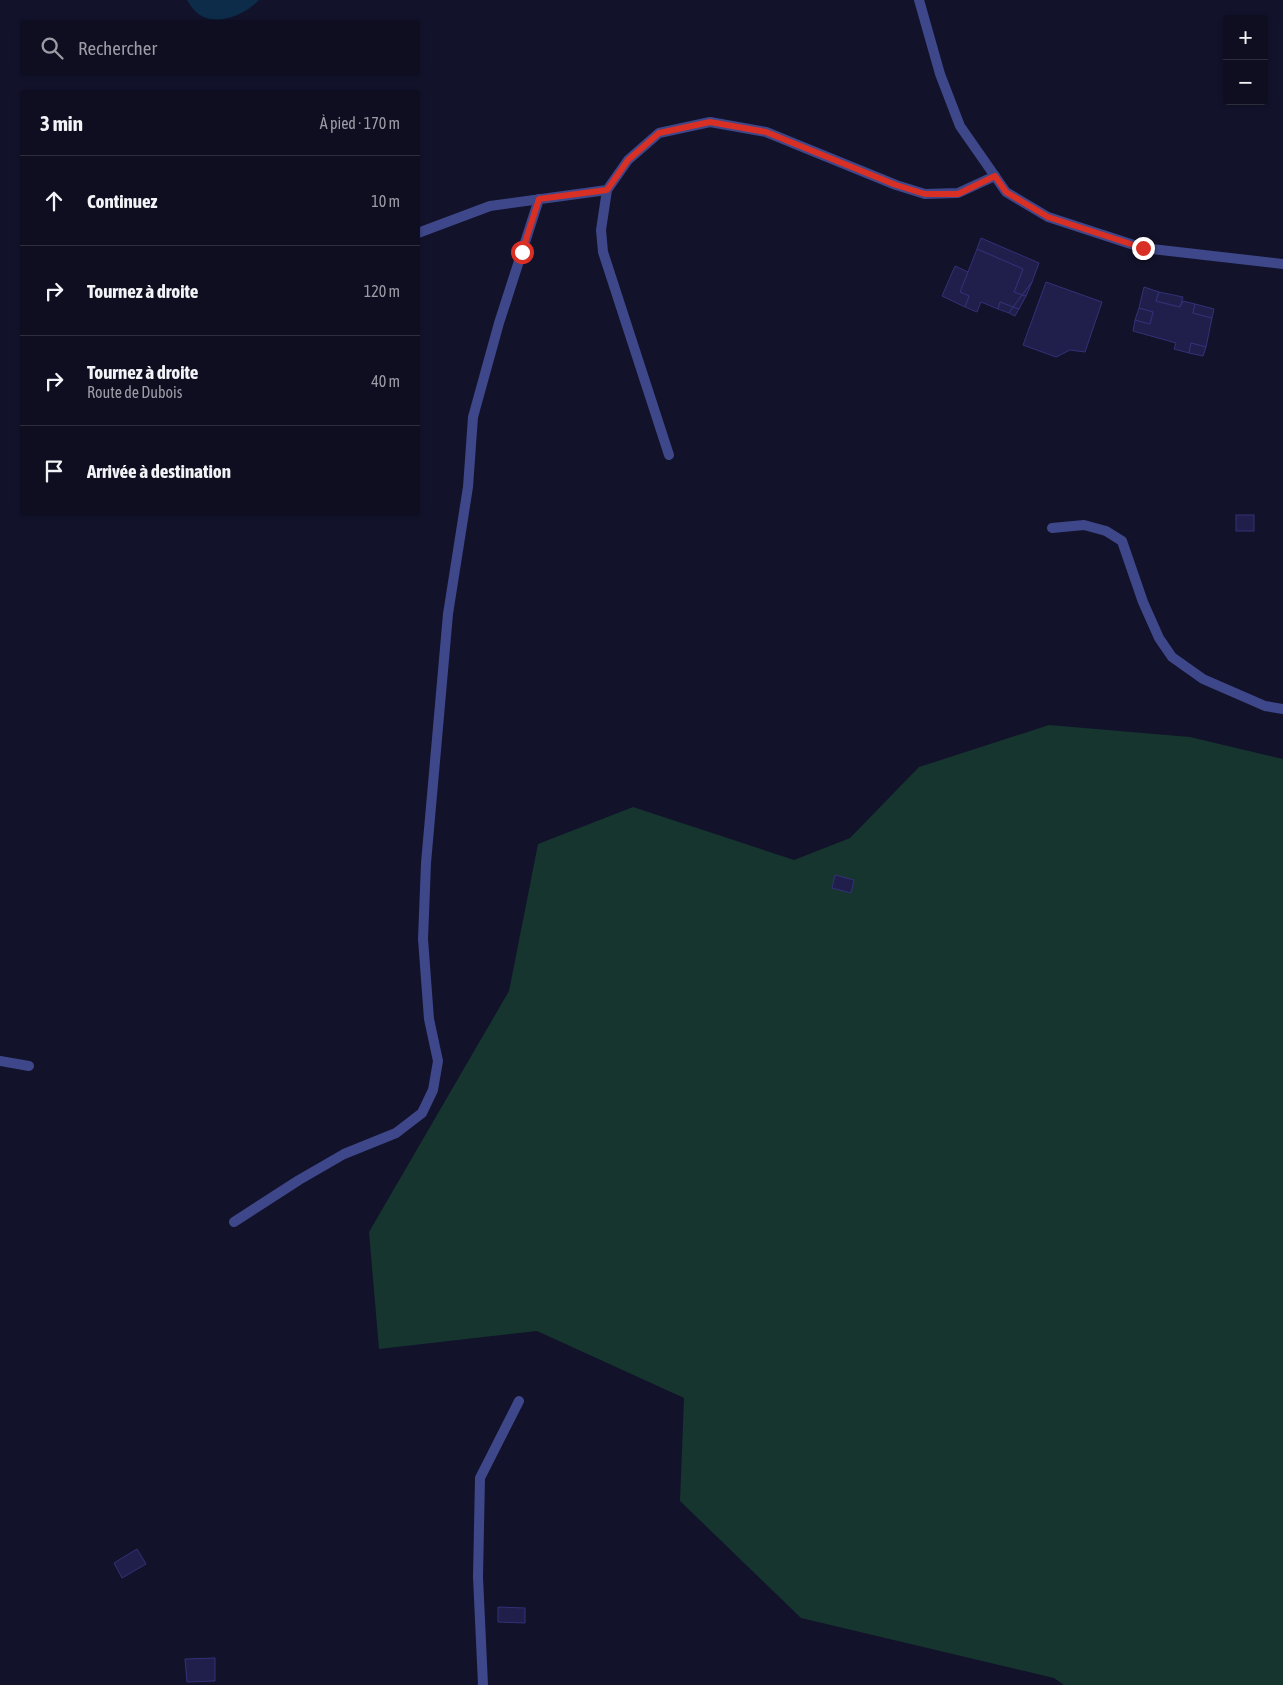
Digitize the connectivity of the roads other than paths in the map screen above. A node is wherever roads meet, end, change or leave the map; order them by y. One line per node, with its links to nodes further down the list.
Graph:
1 (919, 0): 2 (street)
2 (995, 176): 3 (street); 6 (street)
3 (607, 190): 4 (street); 7 (street)
4 (539, 199): 5 (street); 12 (street)
5 (420, 233)
6 (1283, 264)
7 (670, 454)
8 (1052, 528): 9 (street)
9 (1283, 709)
10 (0, 1061): 11 (street)
11 (30, 1066)
12 (234, 1222)
13 (519, 1401): 14 (street)
14 (483, 1685)

